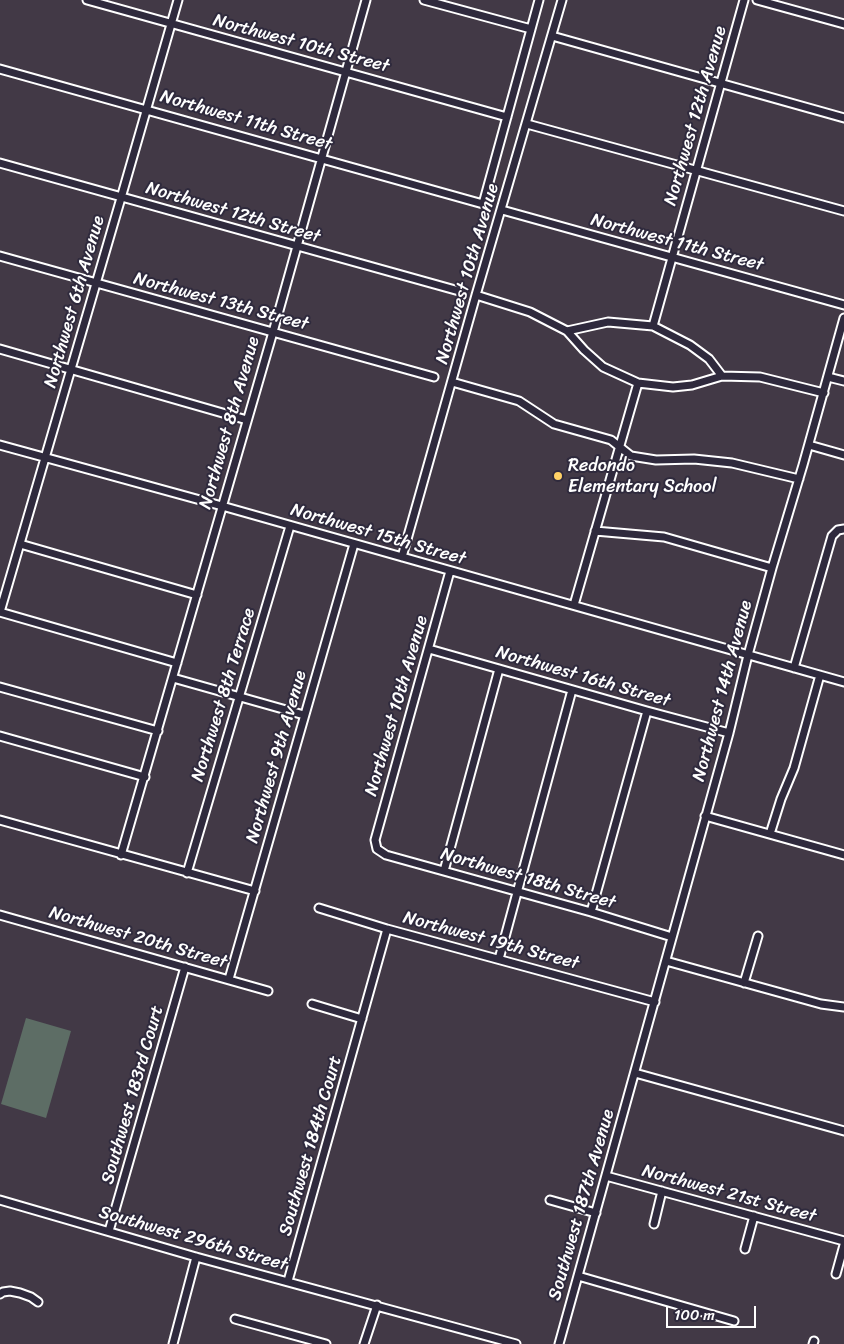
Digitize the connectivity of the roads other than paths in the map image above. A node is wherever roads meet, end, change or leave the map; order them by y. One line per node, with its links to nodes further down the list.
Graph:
1 (87, 0): 9 (street, Northwest 10th Street)
2 (178, 0): 9 (street, Northwest 6th Avenue)
3 (366, 0): 14 (street, Northwest 8th Avenue)
4 (424, 0): 11 (street)
5 (539, 0): 11 (street)
6 (562, 0): 12 (street, Northwest 10th Avenue)
7 (744, 0): 15 (street, Northwest 12th Avenue)
8 (757, 0): 10 (street)
9 (171, 24): 14 (street, Northwest 10th Street); 16 (street, Northwest 6th Avenue)
10 (844, 24)
11 (530, 30): 17 (street)
12 (552, 36): 15 (street); 19 (street, Northwest 10th Avenue)
13 (0, 69): 16 (street, Northwest 11th Street)
14 (346, 72): 17 (street, Northwest 10th Street); 20 (street, Northwest 8th Avenue)
15 (720, 84): 18 (street); 22 (street, Northwest 12th Avenue)
16 (147, 109): 20 (street, Northwest 11th Street); 23 (street, Northwest 6th Avenue)
17 (507, 117): 20 (street, Northwest 11th Street)
18 (844, 118)
19 (527, 124): 22 (street); 24 (street, Northwest 10th Avenue)
20 (322, 158): 26 (street, Northwest 8th Avenue)
21 (0, 163): 23 (street, Northwest 12th Street)
22 (696, 170): 25 (street); 28 (street, Northwest 12th Avenue)
23 (122, 198): 26 (street, Northwest 12th Street); 29 (street, Northwest 6th Avenue)
24 (502, 210): 28 (street, Northwest 11th Street); 31 (street, Northwest 10th Avenue)
25 (844, 211)
26 (297, 247): 30 (street, Northwest 12th Street); 36 (street, Northwest 8th Avenue)
27 (0, 256): 29 (street, Northwest 13th Street)
28 (672, 257): 32 (street, Northwest 11th Street); 34 (street, Northwest 12th Avenue)
29 (96, 283): 36 (street, Northwest 13th Street); 38 (street, Northwest 6th Avenue)
30 (459, 291)
31 (476, 295): 35 (street); 43 (street, Northwest 10th Avenue)
32 (844, 305)
33 (844, 318): 40 (street, Northwest 14th Avenue)
34 (653, 326): 35 (street); 39 (street)
35 (567, 331): 44 (street)
36 (273, 332): 41 (street, Northwest 13th Street); 46 (street, Northwest 8th Avenue)
37 (0, 349): 38 (street)
38 (71, 370): 46 (street); 51 (street, Northwest 6th Avenue)
39 (722, 376): 44 (street); 45 (street)
40 (828, 376): 42 (street); 45 (street, Northwest 14th Avenue)
41 (434, 377)
42 (844, 381)
43 (452, 382): 49 (street); 59 (street, Northwest 10th Avenue)
44 (638, 383): 49 (street)
45 (824, 393): 48 (street, Northwest 14th Avenue)
46 (247, 420): 53 (street, Northwest 8th Avenue)
47 (0, 445): 51 (street, Northwest 15th Street)
48 (809, 445): 50 (street); 52 (street, Northwest 14th Avenue)
49 (619, 448): 52 (street); 56 (street)
50 (844, 455)
51 (45, 458): 53 (street, Northwest 15th Street); 57 (street, Northwest 6th Avenue)
52 (799, 479): 60 (street, Northwest 14th Avenue)
53 (222, 506): 54 (street, Northwest 15th Street); 62 (street, Northwest 8th Avenue)
54 (290, 526): 58 (street, Northwest 15th Street); 75 (street, Northwest 8th Terrace)
55 (841, 529): 68 (street)
56 (596, 530): 60 (street); 63 (street)
57 (20, 544): 62 (street); 64 (street, Northwest 6th Avenue)
58 (354, 544): 59 (street, Northwest 15th Street); 77 (street, Northwest 9th Avenue)
59 (402, 557): 61 (street, Northwest 15th Street)
60 (772, 568): 66 (street, Northwest 14th Avenue)
61 (450, 571): 63 (street, Northwest 15th Street); 65 (street, Northwest 10th Avenue)
62 (197, 594): 67 (street, Northwest 8th Avenue)
63 (574, 605): 66 (street, Northwest 15th Street)
64 (0, 612): 67 (street)
65 (429, 649): 69 (street, Northwest 16th Street); 85 (street, Northwest 10th Avenue)
66 (748, 655): 68 (street, Northwest 15th Street); 79 (street, Northwest 14th Avenue)
67 (177, 663): 71 (street, Northwest 8th Avenue)
68 (794, 668): 70 (street, Northwest 15th Street)
69 (499, 669): 74 (street, Northwest 16th Street); 88 (street)
70 (820, 675): 72 (street, Northwest 15th Street); 84 (street)
71 (173, 678): 75 (street); 78 (street, Northwest 8th Avenue)
72 (844, 682)
73 (0, 687): 78 (street)
74 (572, 690): 76 (street, Northwest 16th Street); 91 (street)
75 (239, 696): 77 (street); 89 (street, Northwest 8th Terrace)
76 (647, 711): 79 (street, Northwest 16th Street); 93 (street)
77 (304, 715): 90 (street, Northwest 9th Avenue)
78 (158, 731): 81 (street, Northwest 8th Avenue)
79 (729, 733): 82 (street, Northwest 14th Avenue)
80 (0, 736): 81 (street)
81 (145, 776): 86 (street, Northwest 8th Avenue)
82 (705, 816): 84 (street); 97 (street, Northwest 14th Avenue)
83 (0, 820): 86 (street)
84 (770, 834): 87 (street)
85 (377, 849): 88 (street, Northwest 18th Street)
86 (121, 854): 89 (street)
87 (844, 855)
88 (444, 871): 91 (street, Northwest 18th Street)
89 (186, 873): 90 (street)
90 (254, 891): 101 (street, Northwest 9th Avenue)
91 (517, 892): 93 (street, Northwest 18th Street); 98 (street)
92 (319, 908): 95 (street, Northwest 19th Street)
93 (591, 912): 97 (street, Northwest 18th Street)
94 (0, 915): 100 (street, Northwest 20th Street)
95 (388, 928): 98 (street, Northwest 19th Street); 107 (street, Southwest 184th Court)
96 (758, 936): 102 (street)
97 (672, 937): 99 (street, Northwest 14th Avenue)
98 (498, 959): 104 (street, Northwest 19th Street)
99 (666, 961): 102 (street); 104 (street, Northwest 14th Avenue)
100 (185, 967): 101 (street, Northwest 20th Street); 117 (street, Southwest 183rd Court)
101 (229, 979): 103 (street, Northwest 20th Street)
102 (744, 983): 106 (street)
103 (268, 991)
104 (655, 1002): 108 (street, Northwest 14th Avenue)
105 (312, 1004): 107 (street)
106 (843, 1005)
107 (362, 1019): 123 (street, Southwest 184th Court)
108 (635, 1073): 109 (street); 110 (street, Southwest 187th Avenue)
109 (844, 1130)
110 (606, 1176): 111 (street, Northwest 21st Street); 114 (street, Southwest 187th Avenue)
111 (662, 1191): 115 (street, Northwest 21st Street); 116 (street)
112 (0, 1200): 117 (street, Southwest 296th Street)
113 (550, 1200): 114 (street)
114 (596, 1213): 122 (street, Southwest 187th Avenue)
115 (754, 1216): 118 (street, Northwest 21st Street); 119 (street)
116 (654, 1224)
117 (109, 1231): 120 (street, Southwest 296th Street)
118 (844, 1243): 121 (street)
119 (745, 1249)
120 (196, 1256): 123 (street, Southwest 296th Street); 129 (street)
121 (836, 1274)
122 (578, 1276): 128 (street); 133 (street, Southwest 187th Avenue)
123 (288, 1281): 126 (street, Southwest 296th Street)
124 (0, 1294): 125 (street)
125 (38, 1302)
126 (377, 1305): 131 (street); 132 (street, Southwest 296th Street)
127 (236, 1319): 130 (street)
128 (734, 1321)
129 (173, 1344)
130 (326, 1344)
131 (364, 1344)
132 (516, 1344)
133 (559, 1344)

